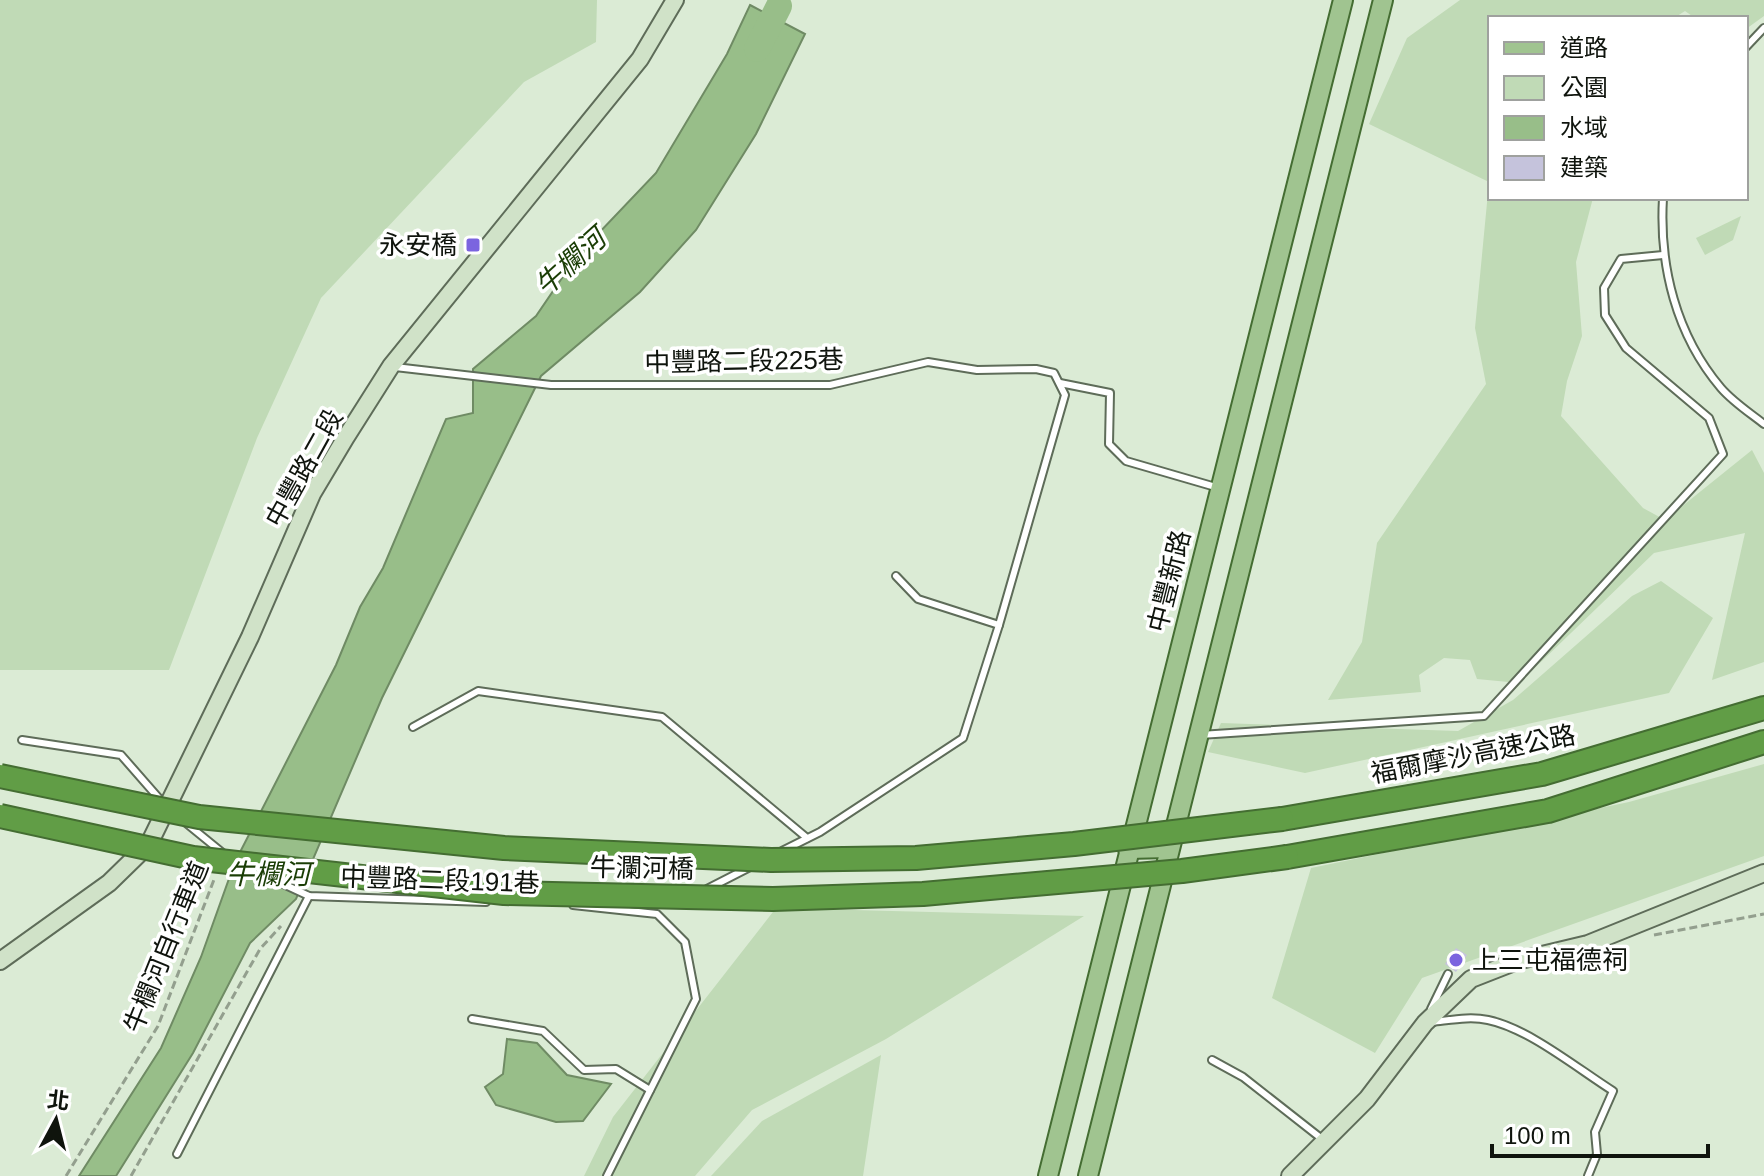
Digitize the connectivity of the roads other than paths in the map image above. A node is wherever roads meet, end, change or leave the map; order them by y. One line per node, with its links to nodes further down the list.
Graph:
1 (675, 0): 8 (street, 中豐路二段)
2 (1343, 0): 11 (main road, 中豐新路)
3 (1383, 0): 16 (main road)
4 (1764, 28): 5 (lane)
5 (1748, 45)
6 (1663, 200): 7 (lane)
7 (1663, 255): 10 (lane); 16 (lane)
8 (391, 366): 9 (lane, 中豐路二段225巷); 20 (street, 中豐路二段)
9 (1060, 383): 11 (lane, 中豐路二段225巷); 13 (lane)
10 (1764, 424)
11 (1219, 488): 25 (main road, 中豐新路)
12 (896, 576): 13 (lane)
13 (999, 625): 23 (lane)
14 (1764, 705): 22 (highway, 福爾摩沙高速公路)
15 (413, 727): 23 (lane)
16 (1199, 735): 24 (main road)
17 (22, 740): 20 (lane)
18 (1764, 742): 21 (highway, 牛瀾河橋, bridge)
19 (0, 776): 22 (highway, 牛瀾河橋, bridge)
20 (168, 808): 27 (lane, 中豐路二段191巷, bridge); 31 (street, 中豐路二段)
21 (0, 816)
22 (1282, 819)
23 (807, 838): 30 (lane)
24 (1169, 848): 25 (main road); 41 (main road)
25 (1128, 849): 40 (main road, 中豐新路)
26 (1764, 873): 34 (street)
27 (309, 896): 28 (lane, 中豐路二段191巷); 38 (lane)
28 (490, 902)
29 (505, 902): 30 (lane, 中豐路二段191巷)
30 (657, 914): 36 (lane)
31 (0, 961)
32 (1448, 974): 34 (lane)
33 (472, 1019): 36 (lane)
34 (1425, 1023): 37 (street); 43 (lane)
35 (1212, 1060): 37 (lane)
36 (650, 1090): 39 (lane)
37 (1325, 1142): 42 (street)
38 (177, 1154)
39 (607, 1176)
40 (1048, 1176)
41 (1088, 1176)
42 (1290, 1176)
43 (1588, 1176)

